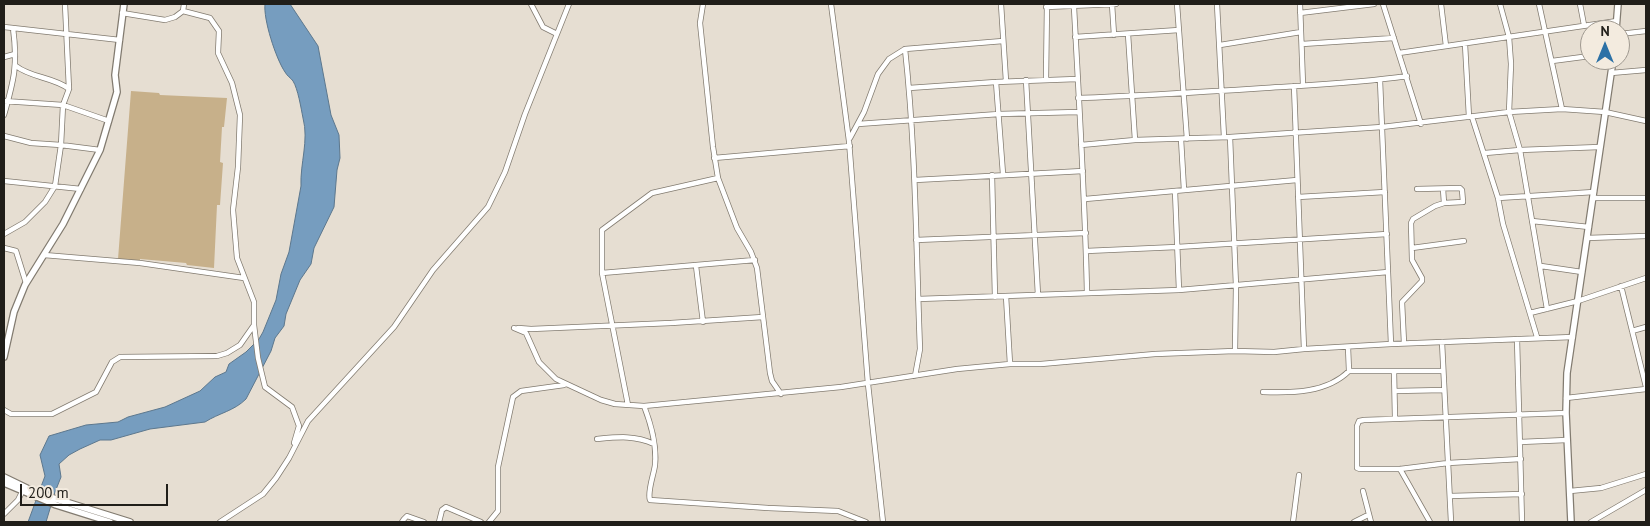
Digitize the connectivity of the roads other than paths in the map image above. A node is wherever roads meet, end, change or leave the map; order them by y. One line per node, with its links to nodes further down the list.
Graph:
1 (65, 4): 36 (street)
2 (124, 4): 24 (street)
3 (184, 4): 23 (street)
4 (531, 4): 37 (street)
5 (569, 4): 37 (street)
6 (703, 4): 102 (street)
7 (831, 4): 92 (street)
8 (1001, 4): 44 (street)
9 (1112, 4): 10 (street); 22 (street); 39 (street)
10 (1116, 4)
11 (1177, 4): 31 (street)
12 (1217, 4): 47 (street)
13 (1300, 4): 25 (street)
14 (1374, 4): 25 (street)
15 (1384, 4): 42 (street)
16 (1442, 4): 48 (street)
17 (1500, 4): 41 (street)
18 (1539, 4): 32 (street)
19 (1580, 4): 26 (street)
20 (1618, 4): 27 (street)
21 (1047, 6): 22 (street); 59 (street)
22 (1074, 6): 40 (street)
23 (184, 11): 24 (street); 150 (street)
24 (122, 13): 43 (street)
25 (1300, 13): 34 (street)
26 (1583, 20)
27 (1617, 20)
28 (1580, 26): 32 (street)
29 (4, 27): 30 (street)
30 (13, 28): 36 (street); 54 (street)
31 (1179, 30): 38 (street); 70 (street)
32 (1545, 31): 41 (street); 53 (street)
33 (1646, 31): 35 (street)
34 (1301, 32): 45 (street); 47 (street)
35 (1630, 33)
36 (67, 34): 43 (street); 68 (street)
37 (556, 34): 206 (street)
38 (1128, 34): 39 (street); 71 (street)
39 (1114, 35): 40 (street)
40 (1075, 37): 60 (street)
41 (1509, 37): 46 (street); 77 (street)
42 (1394, 38): 45 (street); 50 (street)
43 (120, 40): 84 (street)
44 (1003, 41): 49 (street); 63 (street)
45 (1302, 44): 65 (street)
46 (1465, 44): 48 (street); 82 (street)
47 (1220, 45): 69 (street)
48 (1446, 46): 50 (street)
49 (905, 49): 67 (street); 86 (street)
50 (1399, 53): 58 (street)
51 (4, 57): 54 (street)
52 (1580, 57): 53 (street)
53 (1552, 61): 75 (street)
54 (16, 67): 68 (street); 73 (street)
55 (1611, 70): 57 (street)
56 (1646, 70): 57 (street)
57 (1611, 73): 78 (street)
58 (1407, 76): 62 (street); 87 (street)
59 (1046, 79): 60 (street); 61 (street)
60 (1077, 79): 72 (street)
61 (1026, 80): 63 (street); 79 (street)
62 (1380, 80): 65 (street); 88 (street)
63 (1006, 81): 64 (street)
64 (996, 82): 67 (street); 80 (street)
65 (1303, 85): 66 (street)
66 (1294, 86): 69 (street); 89 (street)
67 (909, 88): 83 (street)
68 (69, 89): 74 (street)
69 (1223, 91): 70 (street); 91 (street)
70 (1183, 93): 71 (street); 93 (street)
71 (1132, 96): 72 (street); 94 (street)
72 (1078, 98): 76 (street)
73 (6, 101): 74 (street); 81 (street)
74 (63, 105): 84 (street); 96 (street)
75 (1562, 109): 77 (street); 78 (street)
76 (1078, 112): 79 (street); 95 (street)
77 (1509, 112): 82 (street); 100 (street)
78 (1605, 112): 85 (street); 98 (street)
79 (1028, 113): 80 (street); 104 (street)
80 (999, 114): 83 (street); 105 (street)
81 (4, 115)
82 (1470, 117): 87 (street); 101 (street)
83 (911, 120): 86 (street); 108 (street)
84 (109, 121): 99 (street)
85 (1646, 121)
86 (858, 124): 92 (street)
87 (1421, 124): 88 (street)
88 (1382, 127): 89 (street); 118 (street)
89 (1296, 133): 91 (street); 109 (street)
90 (4, 136): 96 (street)
91 (1227, 137): 93 (street); 112 (street)
92 (849, 139): 97 (street)
93 (1184, 139): 94 (street); 115 (street)
94 (1135, 140): 95 (street)
95 (1081, 144): 103 (street)
96 (61, 145): 99 (street); 111 (street)
97 (850, 146): 102 (street); 187 (street)
98 (1600, 147): 100 (street); 120 (street)
99 (100, 150): 113 (street)
100 (1520, 150): 101 (street); 119 (street)
101 (1485, 154): 122 (street)
102 (714, 158): 107 (street)
103 (1083, 171): 104 (street); 124 (street)
104 (1032, 173): 105 (street); 131 (street)
105 (1003, 174): 106 (street)
106 (992, 175): 108 (street); 132 (street)
107 (718, 178): 144 (street); 149 (street)
108 (914, 180): 136 (street)
109 (1297, 180): 112 (street); 121 (street)
110 (4, 181): 111 (street)
111 (55, 186): 113 (street); 129 (street)
112 (1232, 186): 115 (street); 138 (street)
113 (81, 189): 143 (street)
114 (1443, 189): 116 (street); 125 (street); 125 (street)
115 (1184, 190): 117 (street)
116 (1417, 190)
117 (1175, 191): 124 (street); 139 (street)
118 (1385, 192): 121 (street); 130 (street)
119 (1528, 195): 120 (street); 122 (street); 126 (street)
120 (1593, 195): 123 (street); 127 (street)
121 (1298, 197): 135 (street)
122 (1498, 198): 164 (street)
123 (1646, 198)
124 (1085, 199): 128 (street)
125 (1444, 203): 141 (street)
126 (1532, 221): 127 (street); 146 (street)
127 (1589, 226): 134 (street)
128 (1086, 233): 131 (street); 142 (street)
129 (4, 234)
130 (1387, 234): 135 (street); 147 (street)
131 (1035, 235): 132 (street); 158 (street)
132 (994, 236): 136 (street); 160 (street)
133 (1646, 236): 134 (street)
134 (1587, 238): 148 (street)
135 (1299, 239): 138 (street); 152 (street)
136 (916, 240): 161 (street)
137 (1464, 241): 141 (street)
138 (1235, 243): 139 (street); 154 (street)
139 (1177, 247): 142 (street); 156 (street)
140 (4, 248): 153 (street)
141 (1412, 248): 175 (street)
142 (1086, 251): 157 (street)
143 (44, 255): 150 (street); 153 (street)
144 (755, 260): 145 (street); 165 (street)
145 (696, 266): 149 (street); 166 (street)
146 (1541, 266): 148 (street); 163 (street)
147 (1388, 272): 152 (street); 176 (street)
148 (1582, 272): 162 (street)
149 (602, 273): 167 (street)
150 (244, 278): 168 (street)
151 (1646, 278): 155 (street)
152 (1302, 281): 154 (street); 179 (street)
153 (26, 283): 177 (street)
154 (1236, 286): 156 (street); 180 (street)
155 (1621, 286): 162 (street); 170 (street)
156 (1179, 290): 157 (street)
157 (1087, 293): 158 (street)
158 (1038, 295): 159 (street)
159 (1006, 296): 160 (street); 182 (street)
160 (995, 297): 161 (street)
161 (918, 299): 186 (street)
162 (1578, 301): 163 (street); 171 (street)
163 (1547, 309): 164 (street)
164 (1530, 314): 172 (street)
165 (763, 317): 166 (street); 193 (street)
166 (703, 322): 167 (street)
167 (611, 325): 188 (street); 195 (street)
168 (254, 326): 197 (street); 206 (street)
169 (1646, 327): 170 (street)
170 (1632, 331): 189 (street)
171 (1573, 337): 172 (street); 194 (street)
172 (1536, 338): 173 (street)
173 (1517, 339): 174 (street); 199 (street)
174 (1442, 342): 175 (street); 184 (street)
175 (1404, 343): 176 (street)
176 (1391, 344): 178 (street)
177 (4, 347): 181 (street)
178 (1348, 347): 179 (street); 185 (street)
179 (1304, 349): 180 (street)
180 (1235, 351): 182 (street)
181 (4, 357)
182 (1010, 364): 186 (street)
183 (1394, 371): 184 (street); 185 (street); 191 (street)
184 (1442, 371): 190 (street)
185 (1349, 372): 192 (street)
186 (915, 376): 187 (street)
187 (868, 384): 193 (street); 233 (street)
188 (565, 385): 195 (street); 231 (street)
189 (1646, 388): 194 (street)
190 (1444, 390): 191 (street); 200 (street)
191 (1394, 391): 201 (street)
192 (1263, 392)
193 (781, 394): 196 (street)
194 (1566, 398): 198 (street)
195 (628, 405): 196 (street)
196 (644, 406): 205 (street)
197 (4, 410)
198 (1566, 413): 199 (street); 203 (street)
199 (1519, 414): 200 (street); 204 (street)
200 (1446, 417): 201 (street); 208 (street)
201 (1396, 418): 209 (street)
202 (597, 439): 205 (street)
203 (1567, 440): 204 (street); 216 (street)
204 (1520, 442): 207 (street)
205 (654, 444): 232 (street)
206 (290, 458): 226 (street)
207 (1521, 458): 208 (street); 218 (street)
208 (1448, 463): 209 (street); 220 (street)
209 (1400, 469): 237 (street)
210 (1646, 474): 216 (street)
211 (1299, 475): 234 (street)
212 (4, 477): 219 (street)
213 (4, 483): 217 (street)
214 (1646, 490): 241 (street)
215 (1363, 491): 223 (street)
216 (1570, 491): 240 (street)
217 (22, 492): 219 (street); 222 (street)
218 (1522, 494): 220 (street); 239 (street)
219 (36, 495): 221 (street)
220 (1450, 496): 238 (street)
221 (57, 503): 224 (street); 225 (street)
222 (4, 514)
223 (1368, 515): 235 (street); 236 (street)
224 (110, 522)
225 (130, 522)
226 (220, 522)
227 (402, 522): 228 (street)
228 (424, 522)
229 (439, 522): 230 (street)
230 (481, 522)
231 (490, 522)
232 (866, 522)
233 (883, 522)
234 (1293, 522)
235 (1354, 522)
236 (1371, 522)
237 (1430, 522)
238 (1451, 522)
239 (1522, 522)
240 (1571, 522)
241 (1590, 522)

